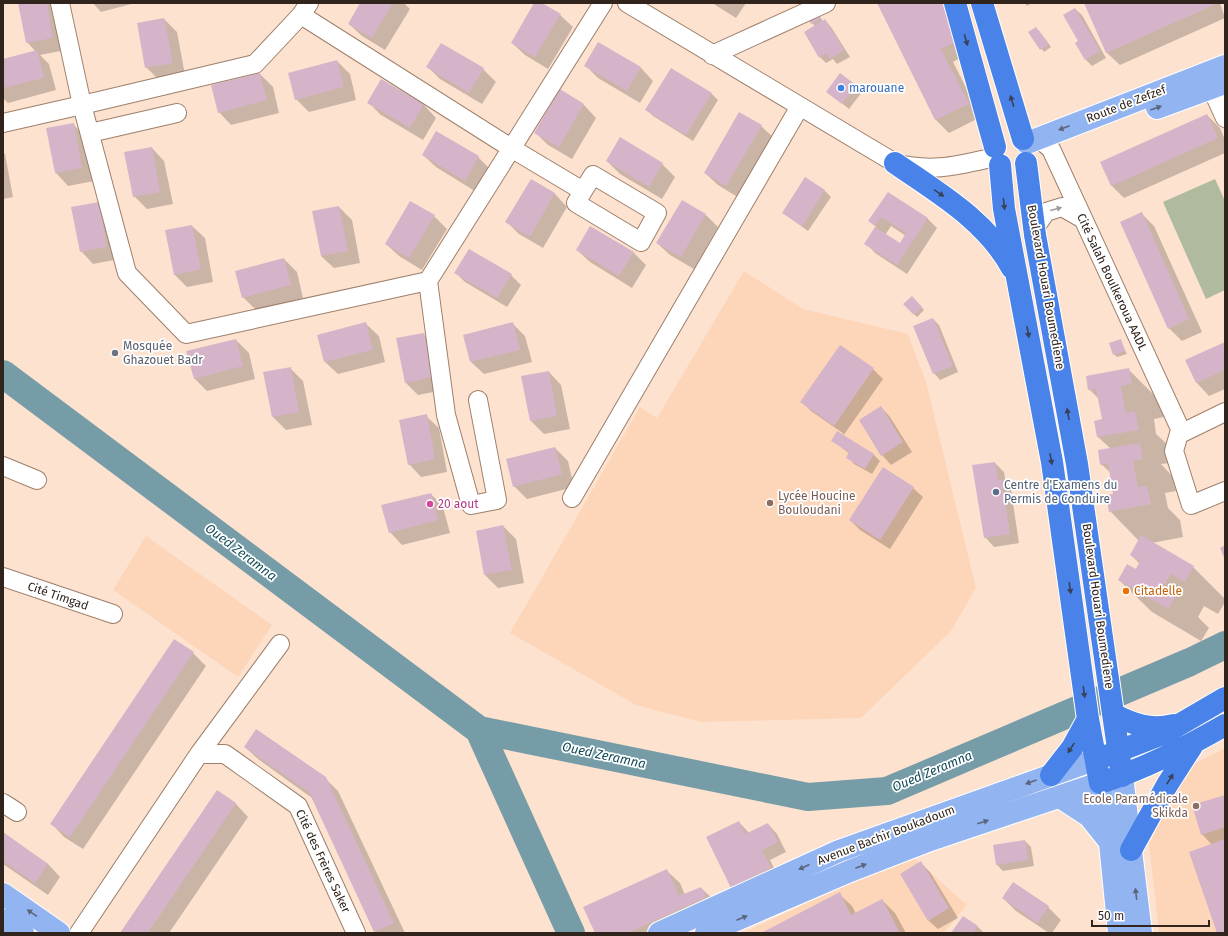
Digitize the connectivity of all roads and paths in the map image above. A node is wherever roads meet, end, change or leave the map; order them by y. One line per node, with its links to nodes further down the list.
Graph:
1 (60, 3): 11 (street)
2 (603, 3): 17 (street)
3 (627, 3): 8 (street)
4 (826, 3): 8 (street)
5 (955, 3): 19 (highway, Boulevard Houari Boumediene, one-way to 19)
6 (982, 3): 18 (highway, Boulevard Houari Boumediene, one-way to 6)
7 (305, 9): 11 (street); 17 (street)
8 (712, 55): 12 (street)
9 (1225, 66): 10 (main road, Route de Zefzef)
10 (1214, 81): 14 (street); 18 (main road, Route de Zefzef)
11 (82, 105): 15 (street); 16 (street)
12 (799, 108): 20 (street); 32 (street)
13 (177, 113): 16 (street)
14 (1225, 118)
15 (3, 123)
16 (90, 133): 25 (street)
17 (511, 148): 21 (street); 25 (street)
18 (1032, 148): 19 (highway); 19 (highway); 22 (street, Cité Salah Boulkeroua AADL); 23 (highway, Boulevard Houari Boumediene)
19 (997, 156): 20 (street); 24 (highway, Boulevard Houari Boumediene, one-way to 24)
20 (895, 163): 24 (highway, one-way to 24)
21 (583, 191)
22 (1083, 219): 23 (street, one-way to 22); 28 (street, Cité Salah Boulkeroua AADL)
23 (1034, 229): 37 (highway, Boulevard Houari Boumediene, one-way to 23)
24 (1018, 279): 38 (highway, Boulevard Houari Boumediene, one-way to 38)
25 (428, 280): 26 (street)
26 (478, 400)
27 (1225, 412): 28 (street)
28 (1180, 430): 31 (street)
29 (3, 466): 30 (street)
30 (37, 480)
31 (1225, 491)
32 (572, 498)
33 (3, 577): 34 (street, Cité Timgad)
34 (113, 614)
35 (280, 644): 43 (street)
36 (1225, 698): 39 (highway)
37 (1113, 714): 39 (highway); 42 (highway, Boulevard Houari Boumediene)
38 (1088, 719): 44 (highway, Boulevard Houari Boumediene); 45 (highway, one-way to 45)
39 (1183, 722): 42 (highway, Avenue Bachir Boukadoum)
40 (1225, 725): 41 (highway, Avenue Bachir Boukadoum)
41 (1194, 743): 46 (highway, Avenue Bachir Boukadoum); 50 (highway, one-way to 41)
42 (1119, 751): 44 (highway, Avenue Bachir Boukadoum); 46 (highway, Boulevard Houari Boumediene)
43 (199, 754): 56 (street); 57 (street, Cité des Frères Saker)
44 (1094, 760): 45 (main road, Avenue Bachir Boukadoum); 47 (highway, Boulevard Houari Boumediene)
45 (1051, 775): 53 (main road, Avenue Bachir Boukadoum, one-way to 53)
46 (1122, 776): 47 (highway, Avenue Bachir Boukadoum); 50 (main road, Boulevard Houari Boumediene)
47 (1100, 783): 48 (main road, Avenue Bachir Boukadoum); 49 (main road, Boulevard Houari Boumediene)
48 (1060, 797): 49 (main road); 58 (main road, Avenue Bachir Boukadoum, one-way to 48)
49 (1110, 843): 59 (main road, Boulevard Houari Boumediene)
50 (1131, 850): 60 (main road, Boulevard Houari Boumediene, one-way to 50)
51 (3, 894): 55 (main road, one-way to 51)
52 (3, 920): 54 (main road)
53 (667, 931)
54 (23, 933)
55 (59, 933)
56 (80, 933)
57 (356, 933)
58 (706, 933)
59 (1119, 933)
60 (1141, 933)

